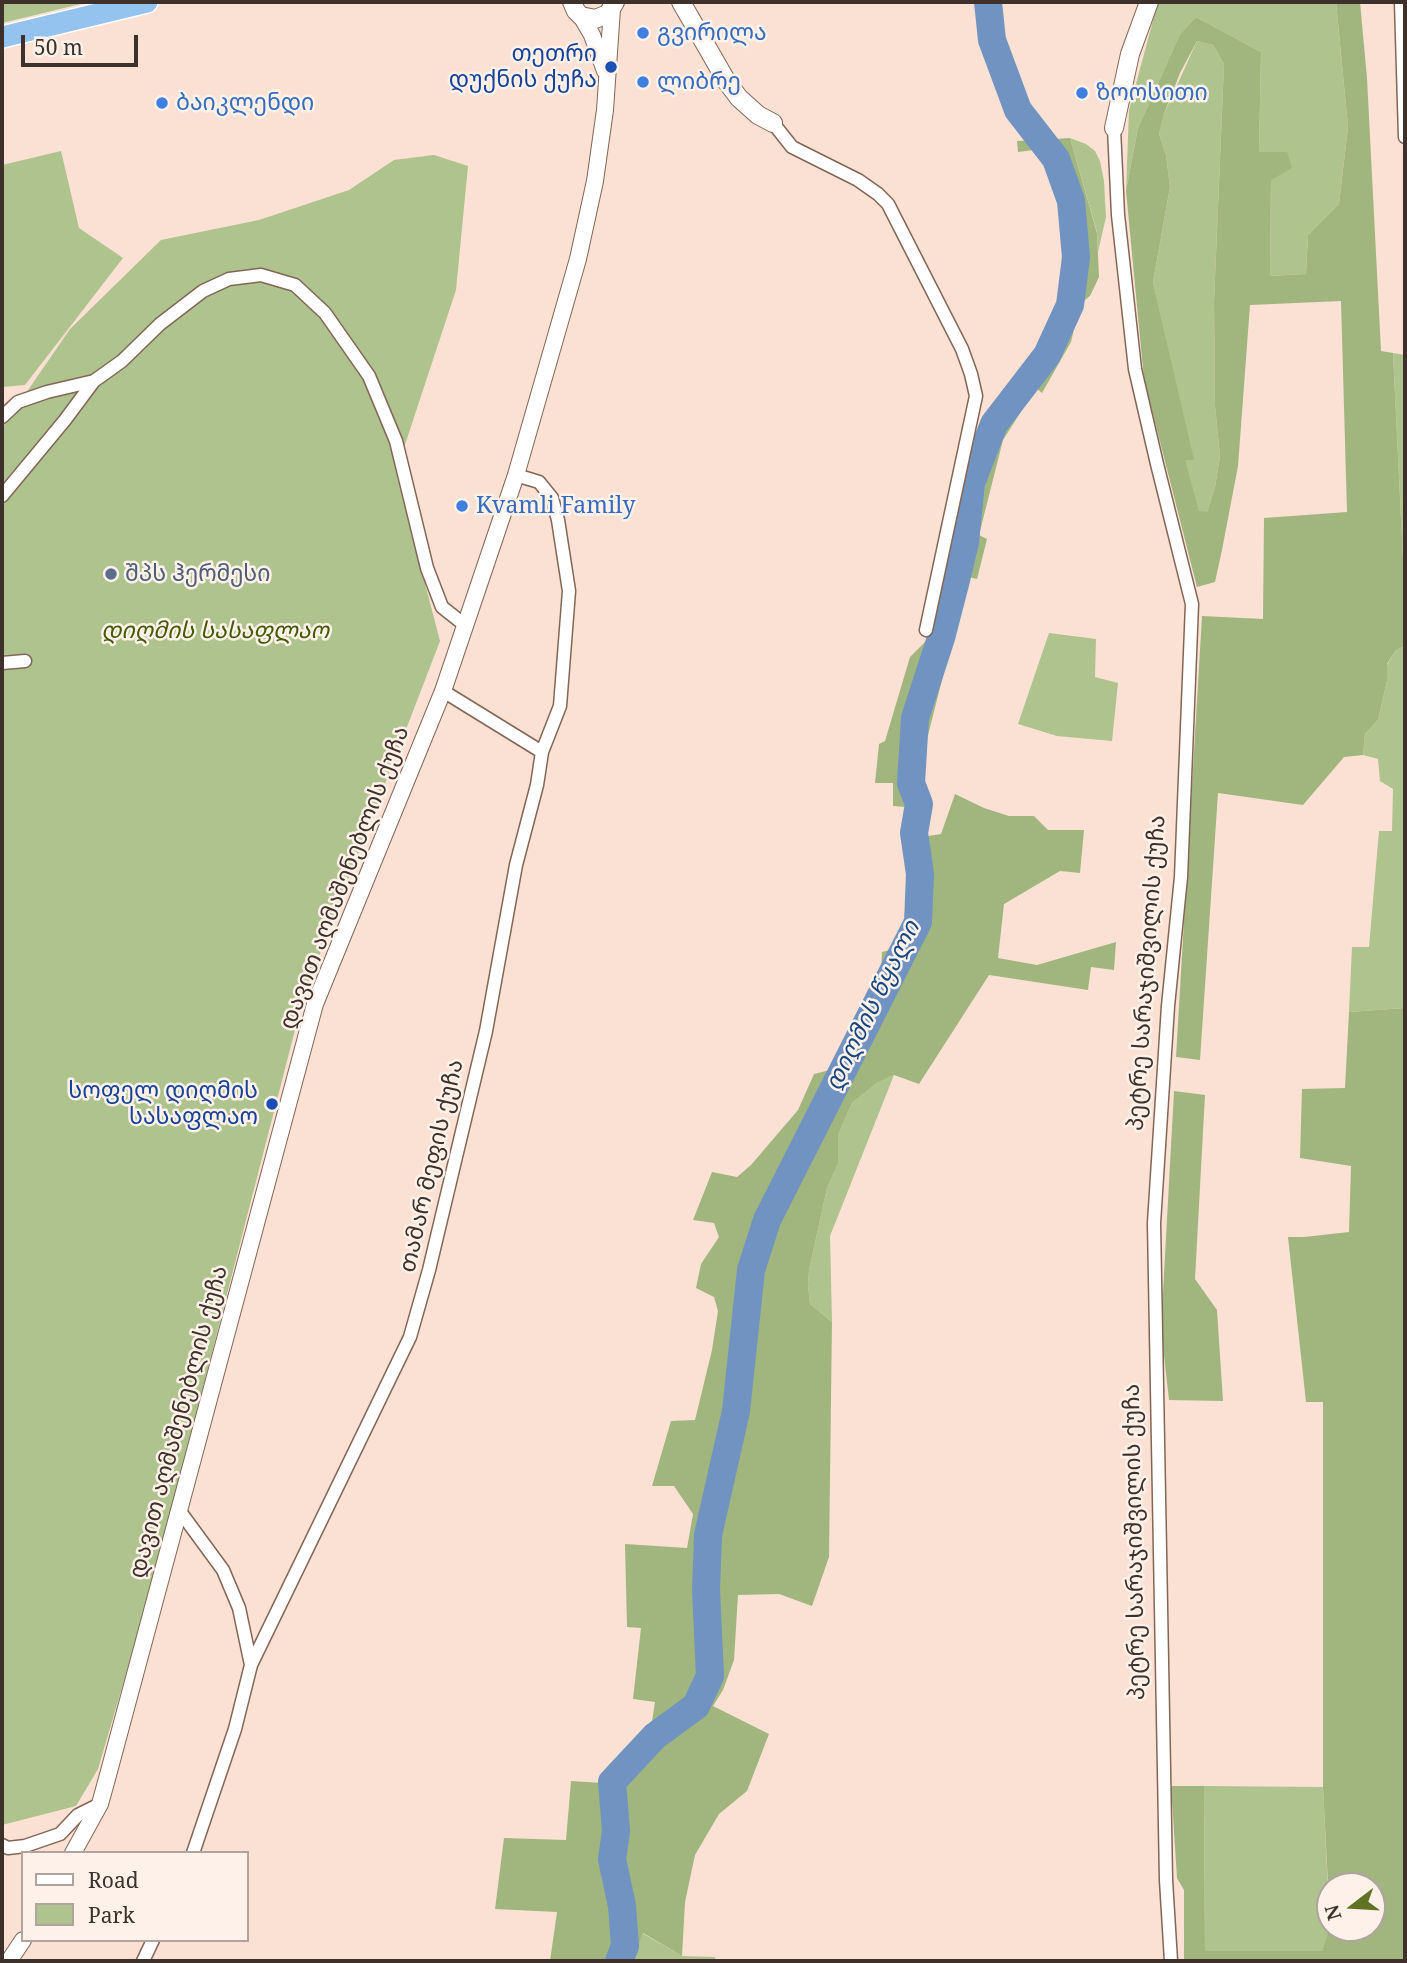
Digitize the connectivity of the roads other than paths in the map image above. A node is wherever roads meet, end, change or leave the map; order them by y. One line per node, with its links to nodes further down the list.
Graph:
1 (146, 2): 7 (highway)
2 (681, 2): 9 (main road)
3 (1149, 2): 10 (main road, პეტრე სარაჯიშვილის ქუჩა)
4 (1401, 2): 11 (street)
5 (614, 5): 6 (main road); 8 (street, დავით აღმაშენებლის ქუჩა)
6 (577, 9): 8 (street, დავით აღმაშენებლის ქუჩა)
7 (2, 37)
8 (607, 80): 14 (street, დავით აღმაშენებლის ქუჩა)
9 (773, 123): 17 (street)
10 (1114, 128): 32 (street, პეტრე სარაჯიშვილის ქუჩა)
11 (1405, 137)
12 (94, 381): 13 (street); 15 (street); 16 (street)
13 (2, 417)
14 (516, 475): 16 (street, დავით აღმაშენებლის ქუჩა); 21 (street, თამარ მეფის ქუჩა)
15 (2, 496)
16 (466, 626): 20 (street, დავით აღმაშენებლის ქუჩა)
17 (926, 630)
18 (25, 661): 19 (street)
19 (2, 663)
20 (443, 691): 21 (street); 22 (street, დავით აღმაშენებლის ქუჩა)
21 (542, 752): 23 (street, თამარ მეფის ქუჩა)
22 (178, 1510): 23 (street); 24 (street, დავით აღმაშენებლის ქუჩა)
23 (251, 1665): 27 (street, თამარ მეფის ქუჩა)
24 (100, 1804): 25 (street); 26 (street, დავით აღმაშენებლის ქუჩა)
25 (2, 1845)
26 (74, 1851)
27 (194, 1851)
28 (22, 1942): 30 (street)
29 (152, 1942): 31 (street)
30 (9, 1961)
31 (143, 1961)
32 (1171, 1961)

